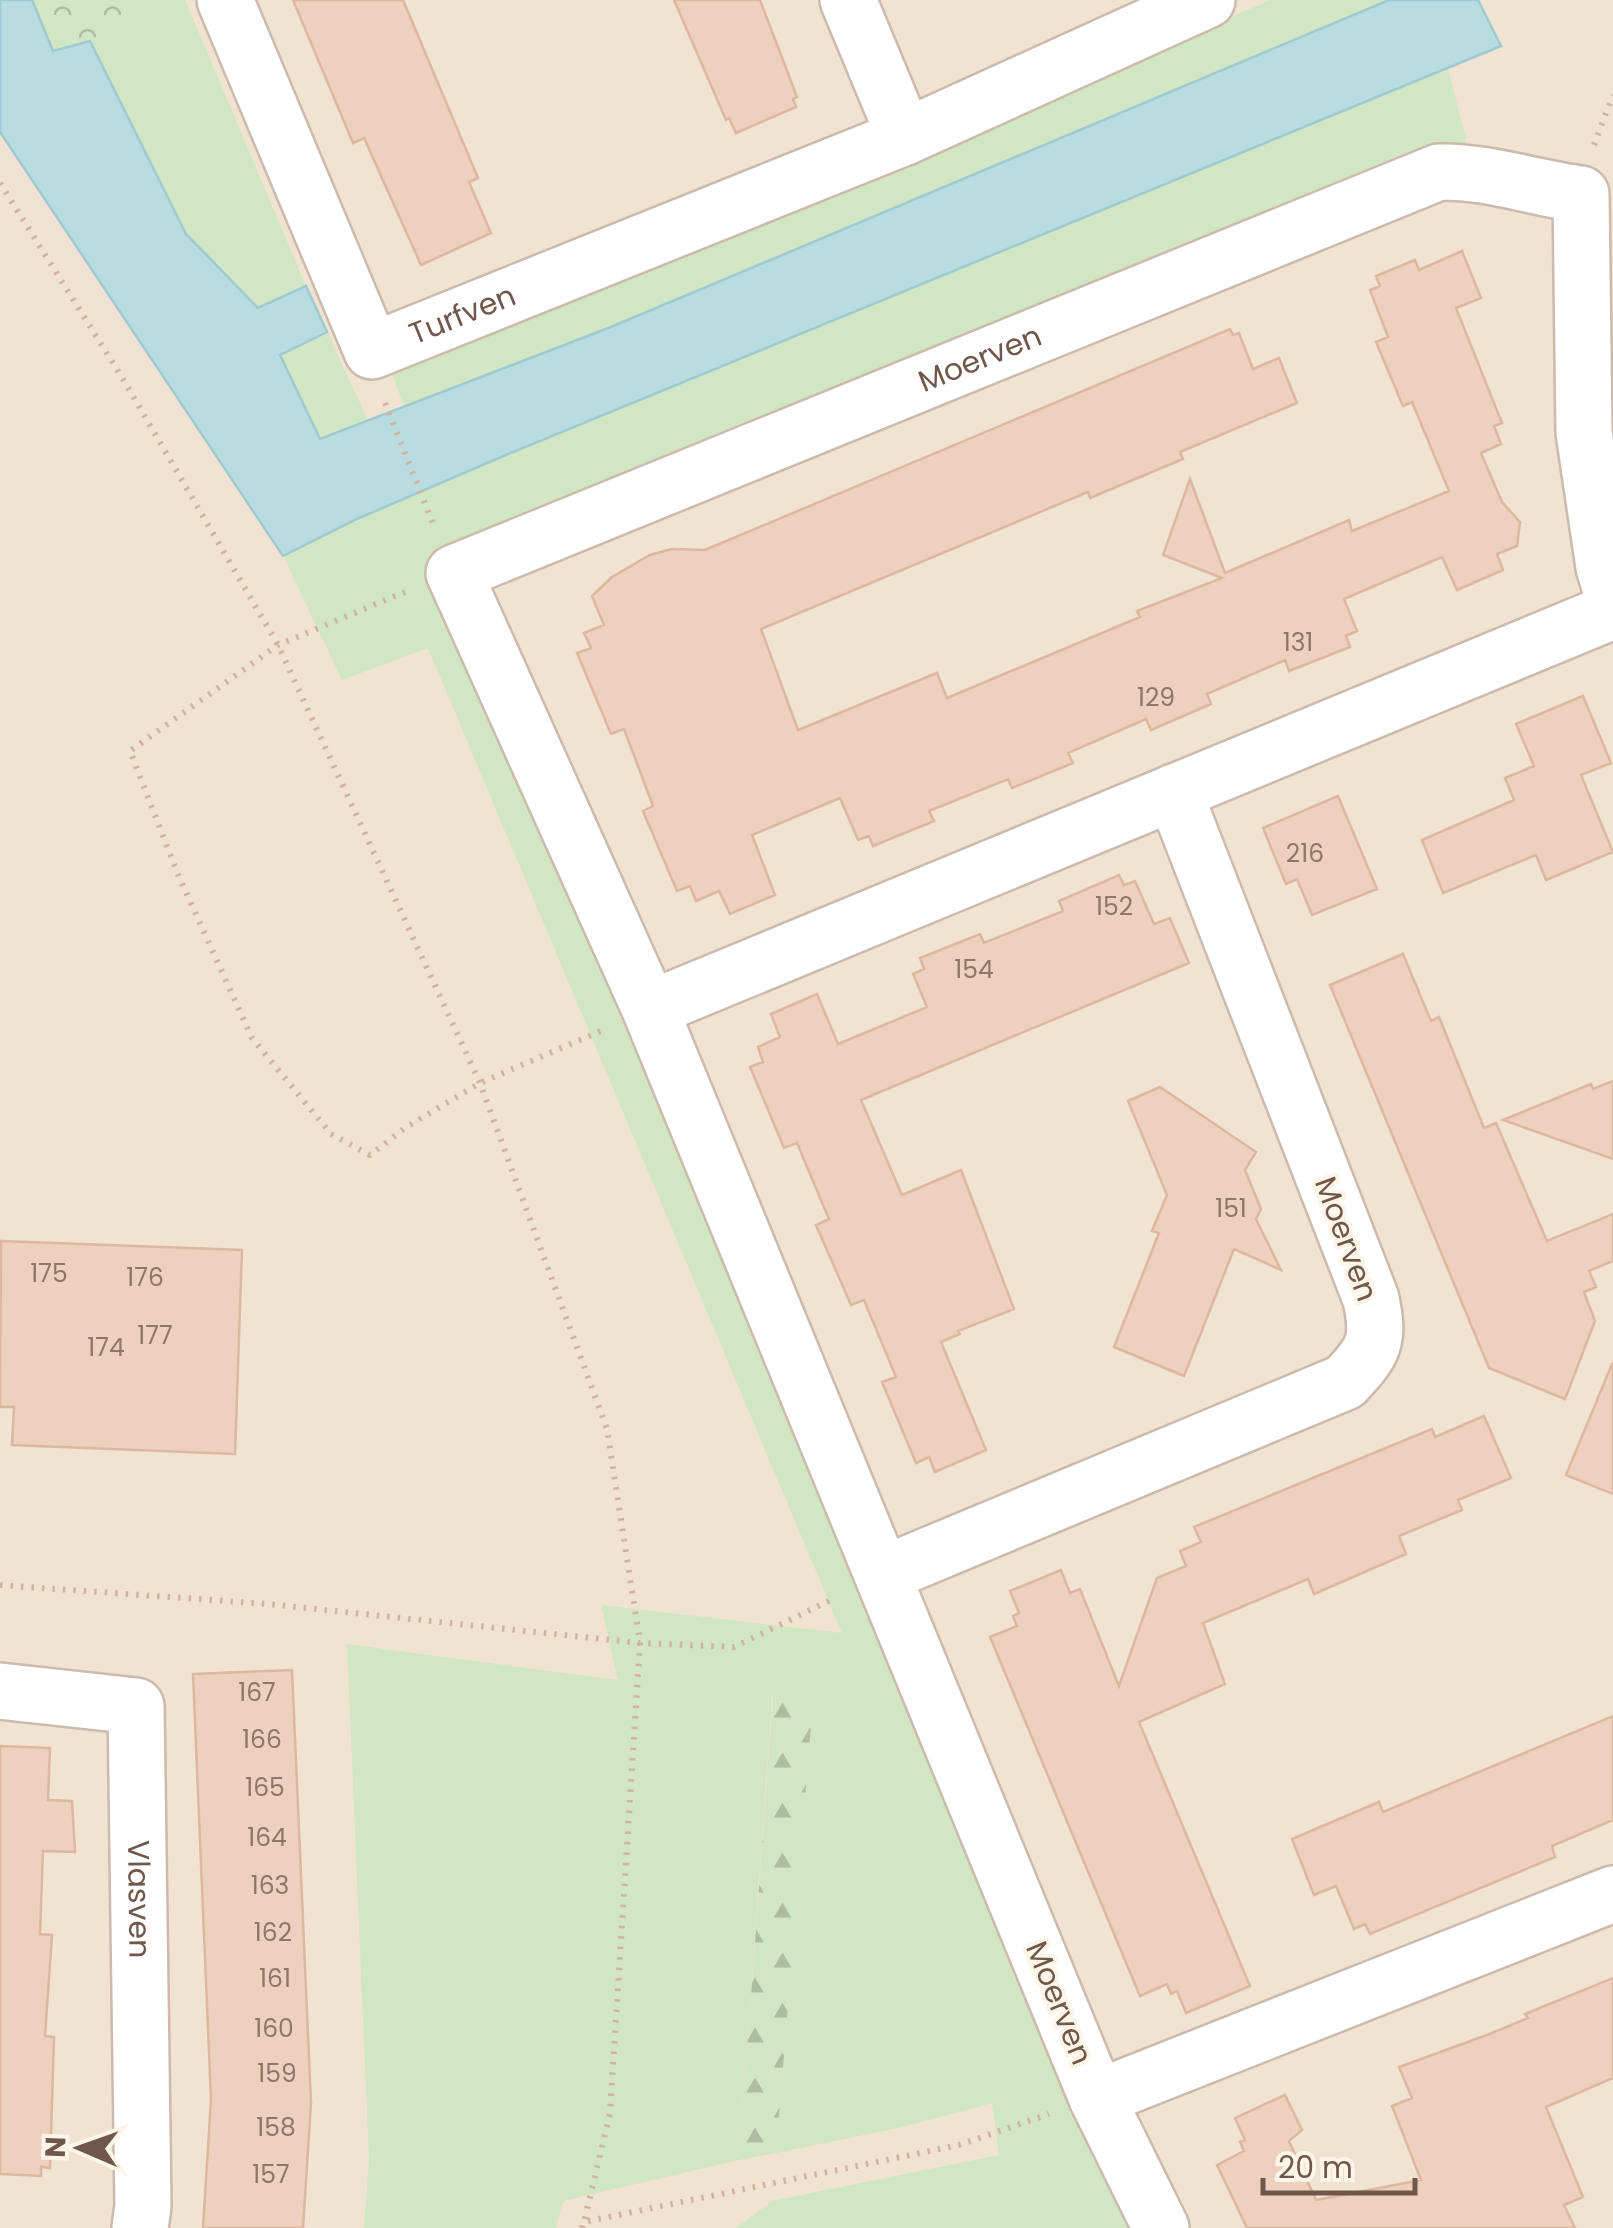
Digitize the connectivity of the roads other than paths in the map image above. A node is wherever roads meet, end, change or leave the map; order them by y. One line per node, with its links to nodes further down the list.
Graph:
1 (226, 0): 4 (street, Turfven)
2 (848, 0): 4 (street)
3 (1207, 0): 4 (street, Turfven)
4 (905, 137)
5 (1613, 597): 8 (street, Moerven)
6 (1613, 611): 7 (street)
7 (1174, 792): 8 (street); 9 (street, Moerven)
8 (650, 1009): 9 (street, Moerven)
9 (884, 1574): 12 (street, Moerven)
10 (0, 1692): 13 (street, Vlasven)
11 (1613, 1894): 12 (street, Moerven)
12 (1097, 2098): 14 (street, Moerven)
13 (140, 2228)
14 (1161, 2228)

